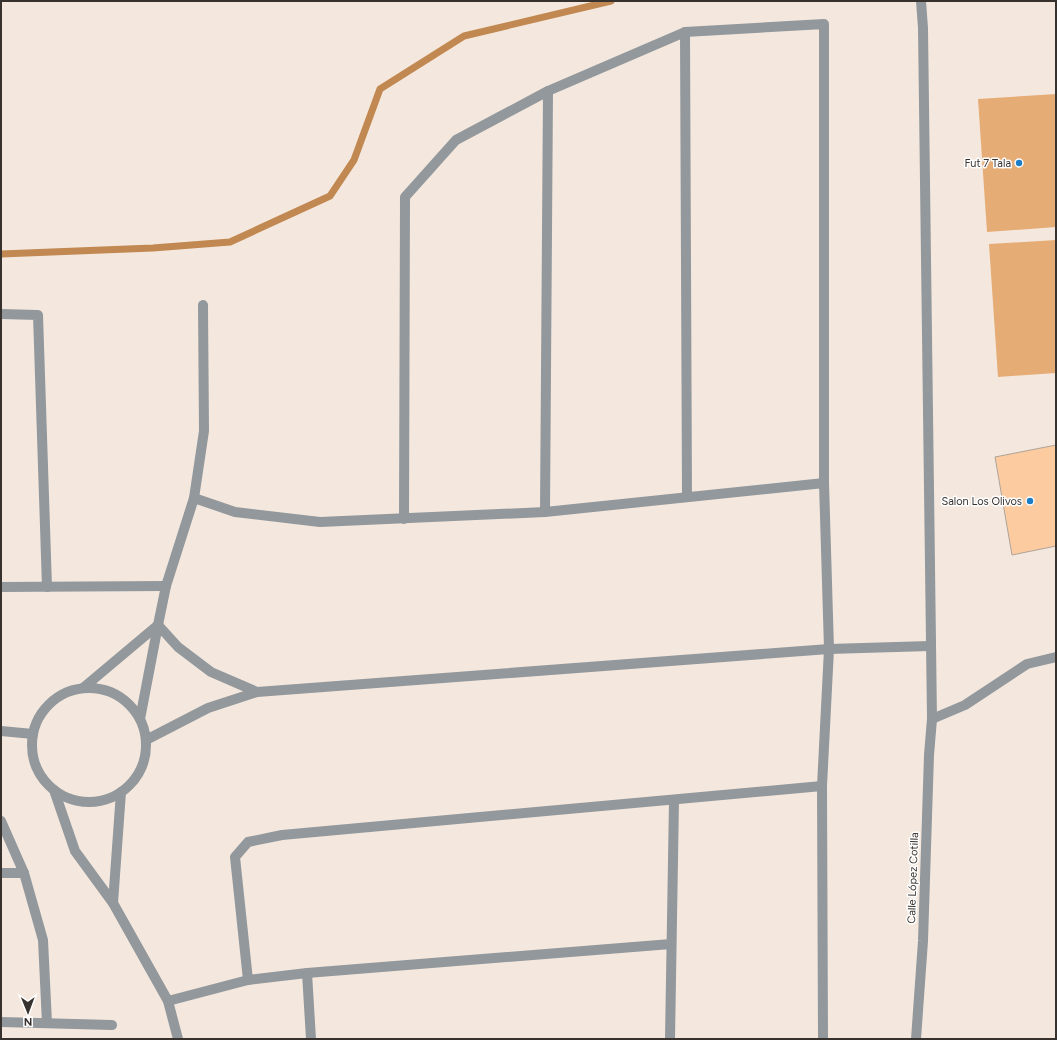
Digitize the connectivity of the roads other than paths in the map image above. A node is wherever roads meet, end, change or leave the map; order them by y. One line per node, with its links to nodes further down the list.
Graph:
1 (921, 1): 15 (street, Calle López Cotilla)
2 (686, 32): 3 (street); 6 (street); 7 (street)
3 (548, 91): 9 (street); 10 (street)
4 (203, 305): 8 (street)
5 (1, 314): 13 (street)
6 (824, 483): 7 (street); 16 (street)
7 (687, 497): 9 (street)
8 (194, 498): 10 (street); 11 (street)
9 (545, 512): 10 (street)
10 (404, 519)
11 (166, 586): 13 (street); 14 (street)
12 (1, 587): 13 (street)
13 (47, 587)
14 (158, 625): 18 (street); 19 (street); 20 (street)
15 (930, 646): 16 (street); 21 (street, Calle López Cotilla)
16 (829, 649): 19 (street); 25 (street)
17 (1056, 656): 21 (street)
18 (83, 688): 20 (street); 23 (street)
19 (258, 692): 24 (street)
20 (140, 719): 24 (street)
21 (932, 719): 44 (street, Calle López Cotilla)
22 (1, 731): 23 (street)
23 (33, 734): 26 (street)
24 (146, 740): 27 (street)
25 (822, 786): 28 (street); 43 (street)
26 (54, 790): 27 (street); 32 (street)
27 (121, 792): 32 (street)
28 (674, 800): 33 (street); 35 (street)
29 (1, 821): 31 (street)
30 (1, 872): 31 (street)
31 (24, 873): 38 (street)
32 (113, 903): 36 (street)
33 (671, 944): 34 (street); 42 (street)
34 (307, 973): 35 (street); 41 (street)
35 (248, 980): 36 (street)
36 (168, 1001): 40 (street)
37 (1, 1022): 38 (street)
38 (47, 1023): 39 (street)
39 (112, 1024)
40 (178, 1039)
41 (311, 1039)
42 (670, 1039)
43 (822, 1039)
44 (916, 1039)

